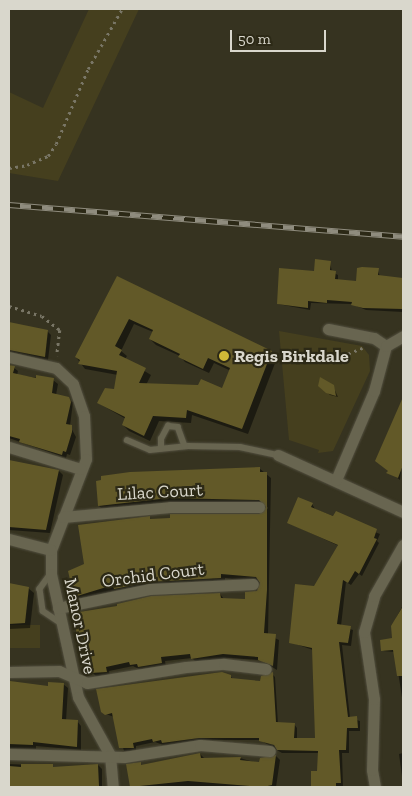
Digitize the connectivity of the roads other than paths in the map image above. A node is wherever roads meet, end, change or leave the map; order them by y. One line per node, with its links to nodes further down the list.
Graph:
1 (328, 329): 3 (street)
2 (403, 336): 3 (street)
3 (386, 346): 11 (street)
4 (9, 357): 10 (street, Manor Drive)
5 (127, 440): 8 (lane)
6 (185, 446): 8 (lane); 8 (lane); 9 (lane)
7 (9, 447): 10 (street)
8 (161, 449)
9 (278, 455): 11 (street)
10 (81, 469): 14 (street, Manor Drive)
11 (336, 480): 13 (street)
12 (260, 507): 14 (street, Lilac Court)
13 (403, 512)
14 (62, 517): 17 (street, Manor Drive)
15 (9, 539): 17 (street)
16 (403, 545): 29 (street)
17 (51, 550): 18 (street, Manor Drive)
18 (51, 574): 20 (street, Manor Drive); 21 (lane)
19 (253, 584): 20 (street, Orchid Court)
20 (58, 608): 21 (street, Manor Drive)
21 (61, 623): 24 (street, Manor Drive)
22 (266, 670): 24 (street)
23 (9, 672): 24 (street)
24 (74, 680): 27 (street, Manor Drive)
25 (270, 751): 27 (street)
26 (9, 754): 27 (street)
27 (110, 755): 28 (street, Manor Drive)
28 (113, 787)
29 (375, 787)

